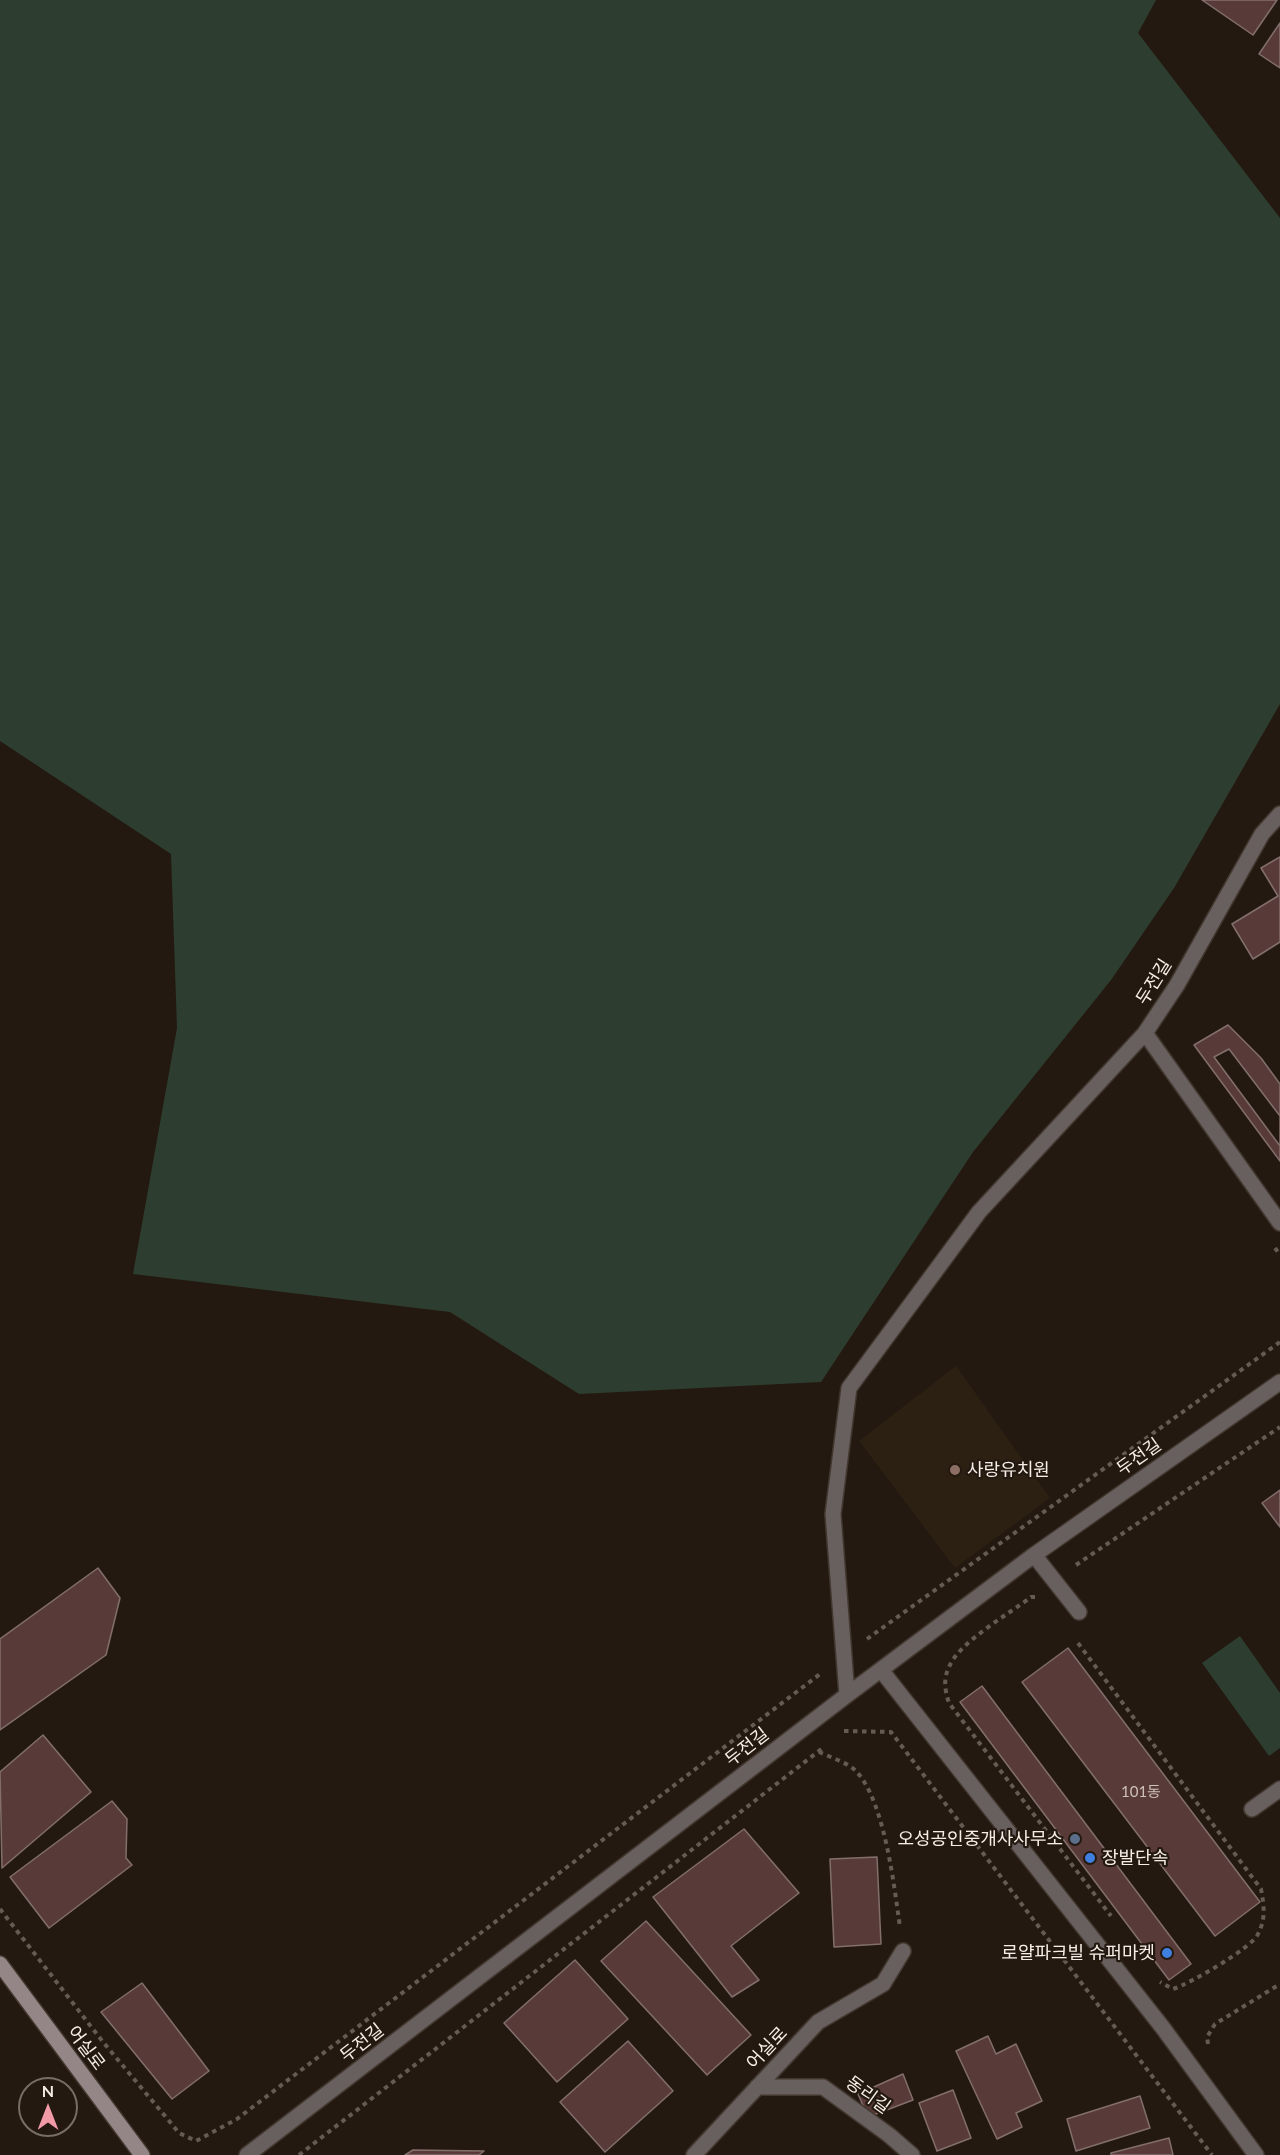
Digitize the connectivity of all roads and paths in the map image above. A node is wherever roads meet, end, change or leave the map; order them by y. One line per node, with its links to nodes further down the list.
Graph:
1 (1280, 814): 2 (street, 두전길)
2 (1145, 1033): 3 (street, 두전길); 12 (street)
3 (1280, 1223)
4 (1280, 1342): 12 (path)
5 (1280, 1382): 7 (street, 두전길)
6 (1280, 1427): 8 (path)
7 (1034, 1555): 10 (street); 13 (street, 두전길)
8 (1076, 1565)
9 (1039, 1598): 21 (path)
10 (1079, 1612)
11 (1078, 1643): 24 (path)
12 (843, 1656): 14 (street); 20 (path)
13 (881, 1670): 14 (street, 두전길); 34 (street)
14 (847, 1695): 29 (street, 두전길)
15 (836, 1737): 33 (path)
16 (828, 1744): 17 (path)
17 (819, 1752): 22 (path); 30 (path)
18 (1280, 1789): 19 (street)
19 (1252, 1809)
20 (0, 1909)
21 (1112, 1918)
22 (903, 1951): 27 (street, 어실로)
23 (0, 1964): 28 (main road, 어실로)
24 (1154, 1974)
25 (1280, 1984): 26 (path)
26 (1210, 2050)
27 (757, 2087): 31 (street, 어실로); 32 (street, 동리길)
28 (142, 2155)
29 (247, 2155)
30 (299, 2155)
31 (694, 2155)
32 (912, 2155)
33 (1212, 2155)
34 (1256, 2155)

